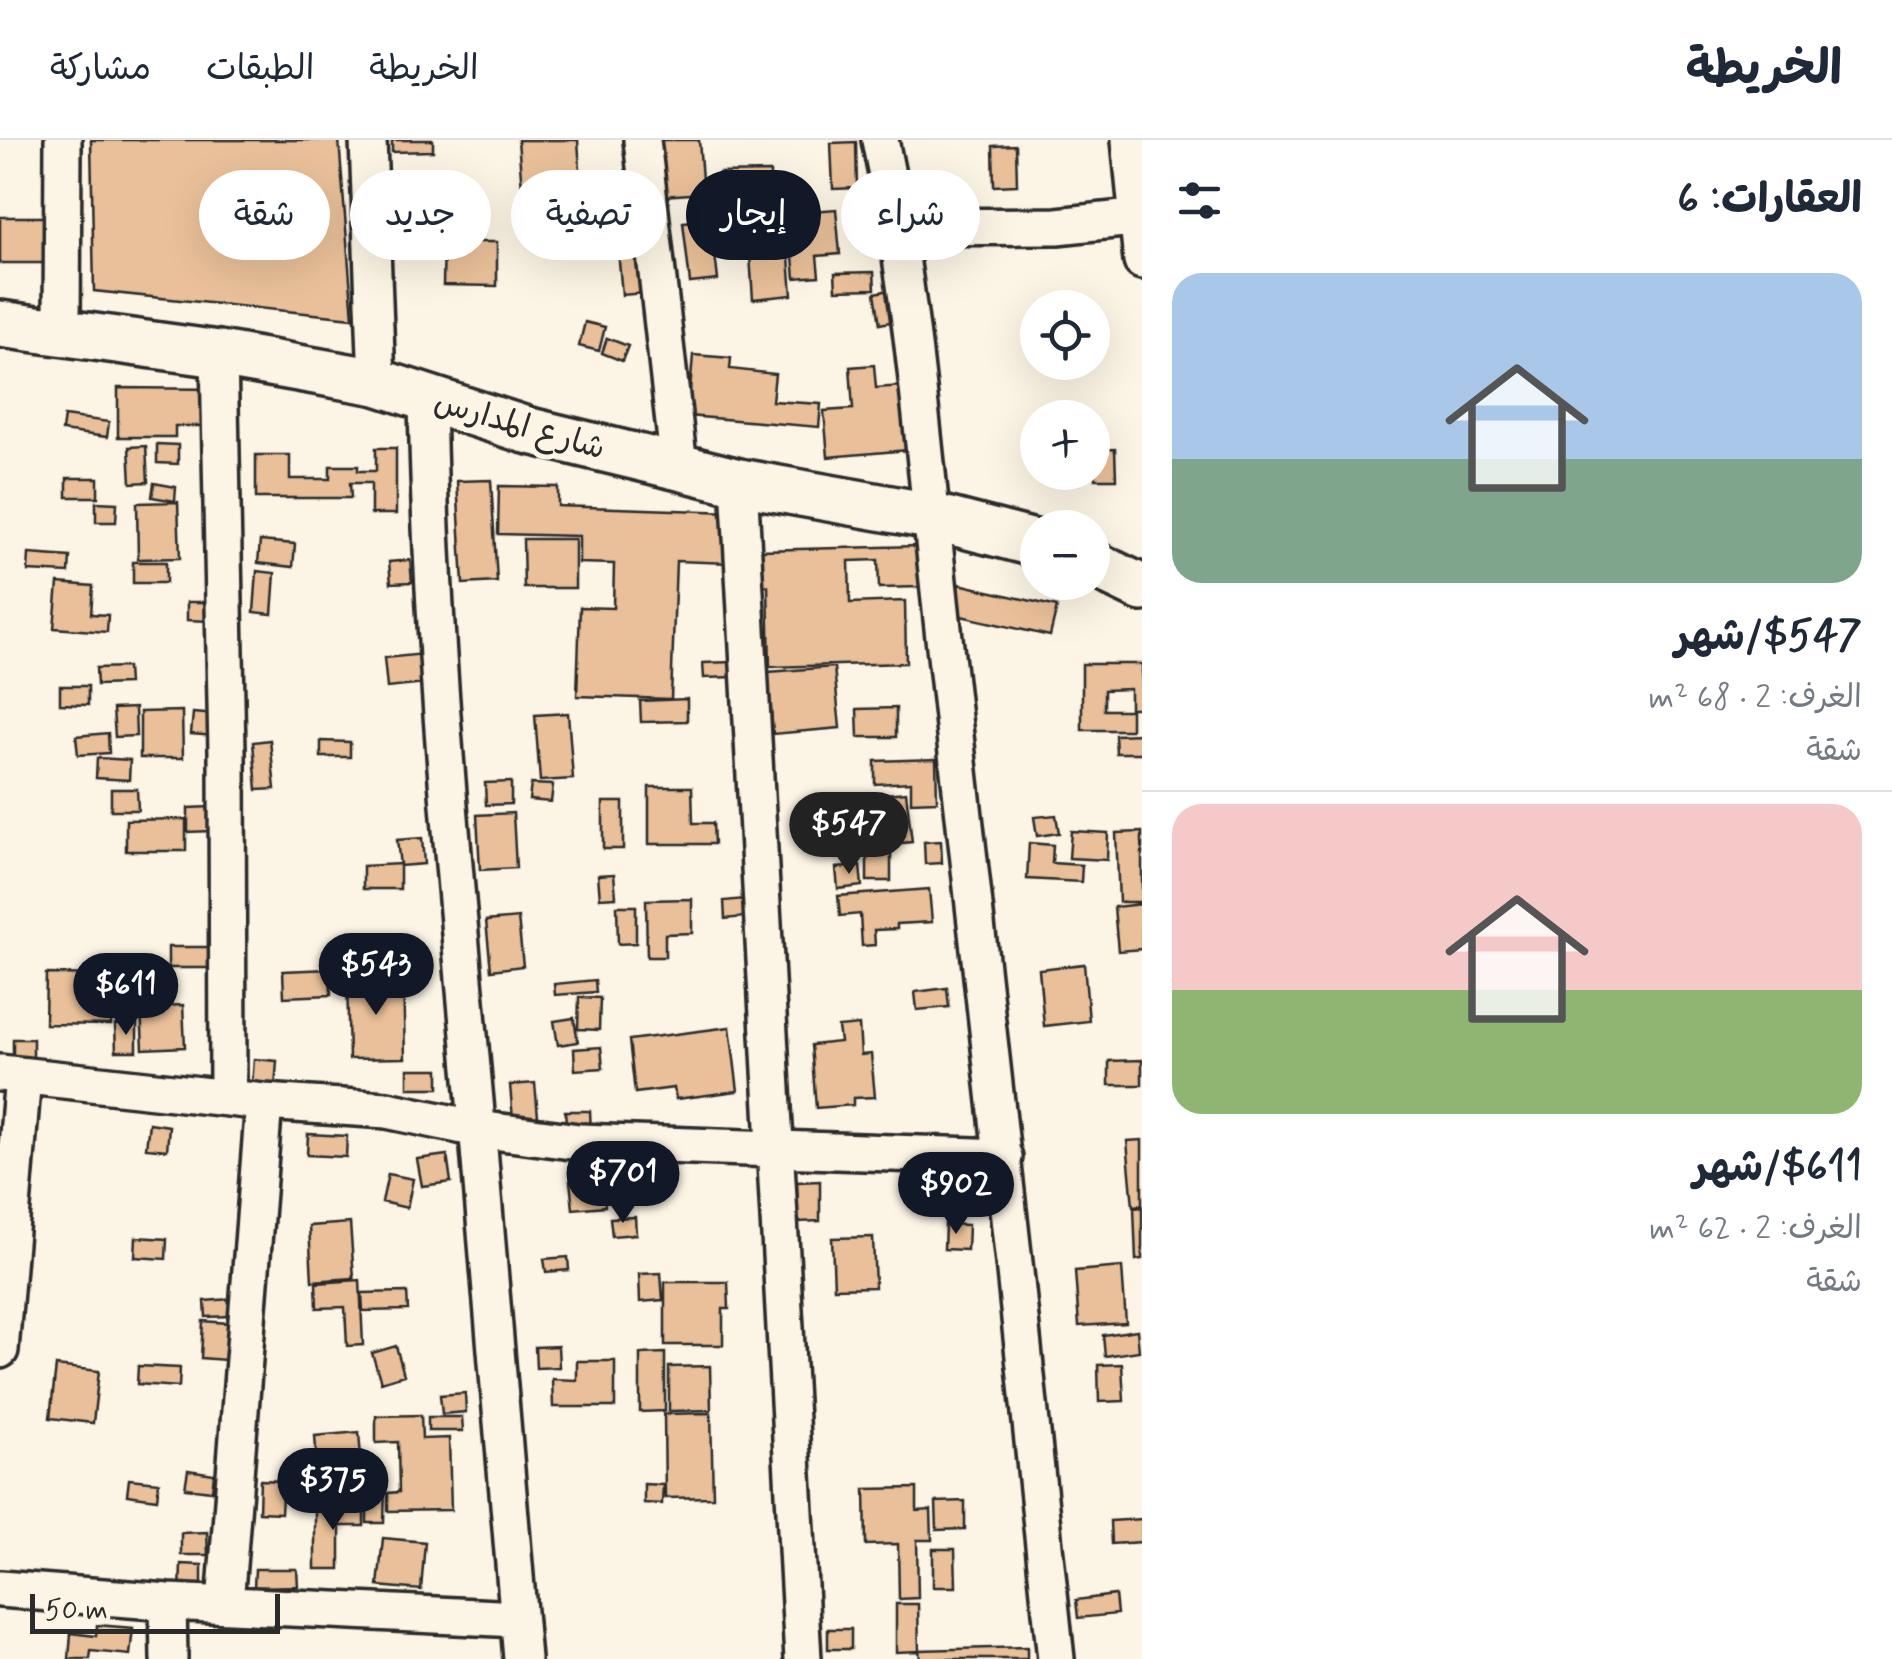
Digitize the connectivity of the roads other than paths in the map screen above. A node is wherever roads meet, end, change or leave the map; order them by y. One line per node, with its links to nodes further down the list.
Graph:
1 (64, 140): 12 (street)
2 (368, 140): 14 (street)
3 (642, 140): 16 (street)
4 (880, 140): 6 (street)
5 (1130, 140): 7 (street)
6 (886, 170)
7 (1139, 218): 8 (street); 10 (street)
8 (980, 226)
9 (903, 260): 18 (street)
10 (1142, 261)
11 (0, 324): 12 (street, شارع المدارس)
12 (62, 330): 13 (street, شارع المدارس)
13 (219, 354): 14 (street, شارع المدارس); 23 (street)
14 (377, 382): 15 (street, شارع المدارس)
15 (427, 399): 16 (street, شارع المدارس); 25 (street)
16 (679, 467): 17 (street, شارع المدارس)
17 (739, 482): 18 (street, شارع المدارس); 26 (street)
18 (930, 516): 19 (street, شارع المدارس); 27 (street)
19 (1020, 539)
20 (1110, 573): 21 (street)
21 (1142, 588)
22 (12, 1075): 23 (street); 28 (street)
23 (228, 1098): 24 (street)
24 (264, 1102): 25 (street); 31 (street)
25 (478, 1129): 26 (street); 32 (street)
26 (774, 1149): 27 (street); 35 (street)
27 (1004, 1157): 36 (street)
28 (0, 1350)
29 (0, 1590): 30 (street)
30 (168, 1602): 31 (street); 33 (street)
31 (225, 1604): 32 (street)
32 (518, 1619): 34 (street)
33 (170, 1659)
34 (522, 1659)
35 (802, 1659)
36 (1056, 1659)

